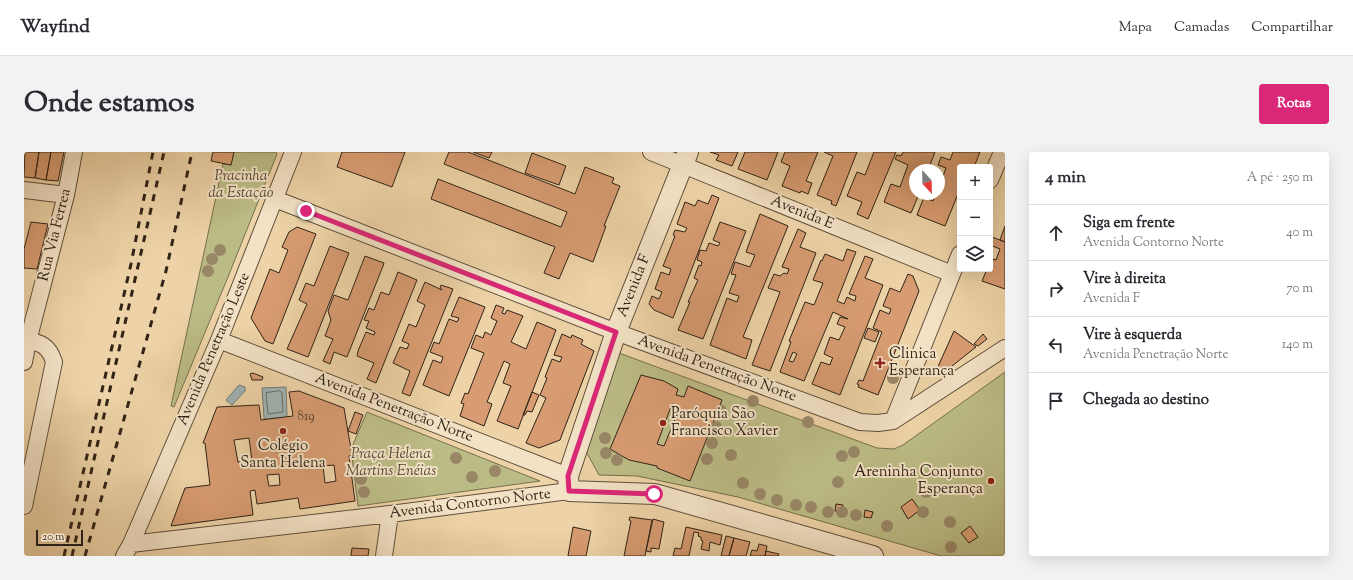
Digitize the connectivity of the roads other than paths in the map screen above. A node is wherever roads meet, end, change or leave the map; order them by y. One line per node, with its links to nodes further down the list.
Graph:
1 (74, 152): 8 (street, Rua Via Ferrea)
2 (294, 152): 9 (street, Avenida Penetração Leste)
3 (651, 152): 5 (street, Avenida E)
4 (1002, 152): 6 (street)
5 (685, 158): 11 (street, Avenida E); 12 (street, Avenida F)
6 (993, 173)
7 (24, 190): 8 (street)
8 (66, 196): 14 (street, Rua Via Ferrea)
9 (275, 199): 12 (street, Avenida Penetração Norte); 13 (street, Avenida Penetração Leste)
10 (957, 262): 11 (street)
11 (952, 274): 17 (street)
12 (616, 332): 17 (street, Avenida Penetração Norte); 18 (street, Avenida F)
13 (219, 340): 18 (street, Avenida Penetração Norte); 21 (street, Avenida Penetração Leste)
14 (26, 341): 16 (street, Rua Via Ferrea); 19 (street)
15 (1005, 348): 17 (street)
16 (24, 362)
17 (893, 421)
18 (569, 484): 20 (street, Avenida Contorno Norte); 23 (street, Avenida Contorno Norte)
19 (25, 499)
20 (390, 514): 21 (street, Avenida Contorno Norte); 22 (street)
21 (127, 550)
22 (384, 556)
23 (873, 556)

